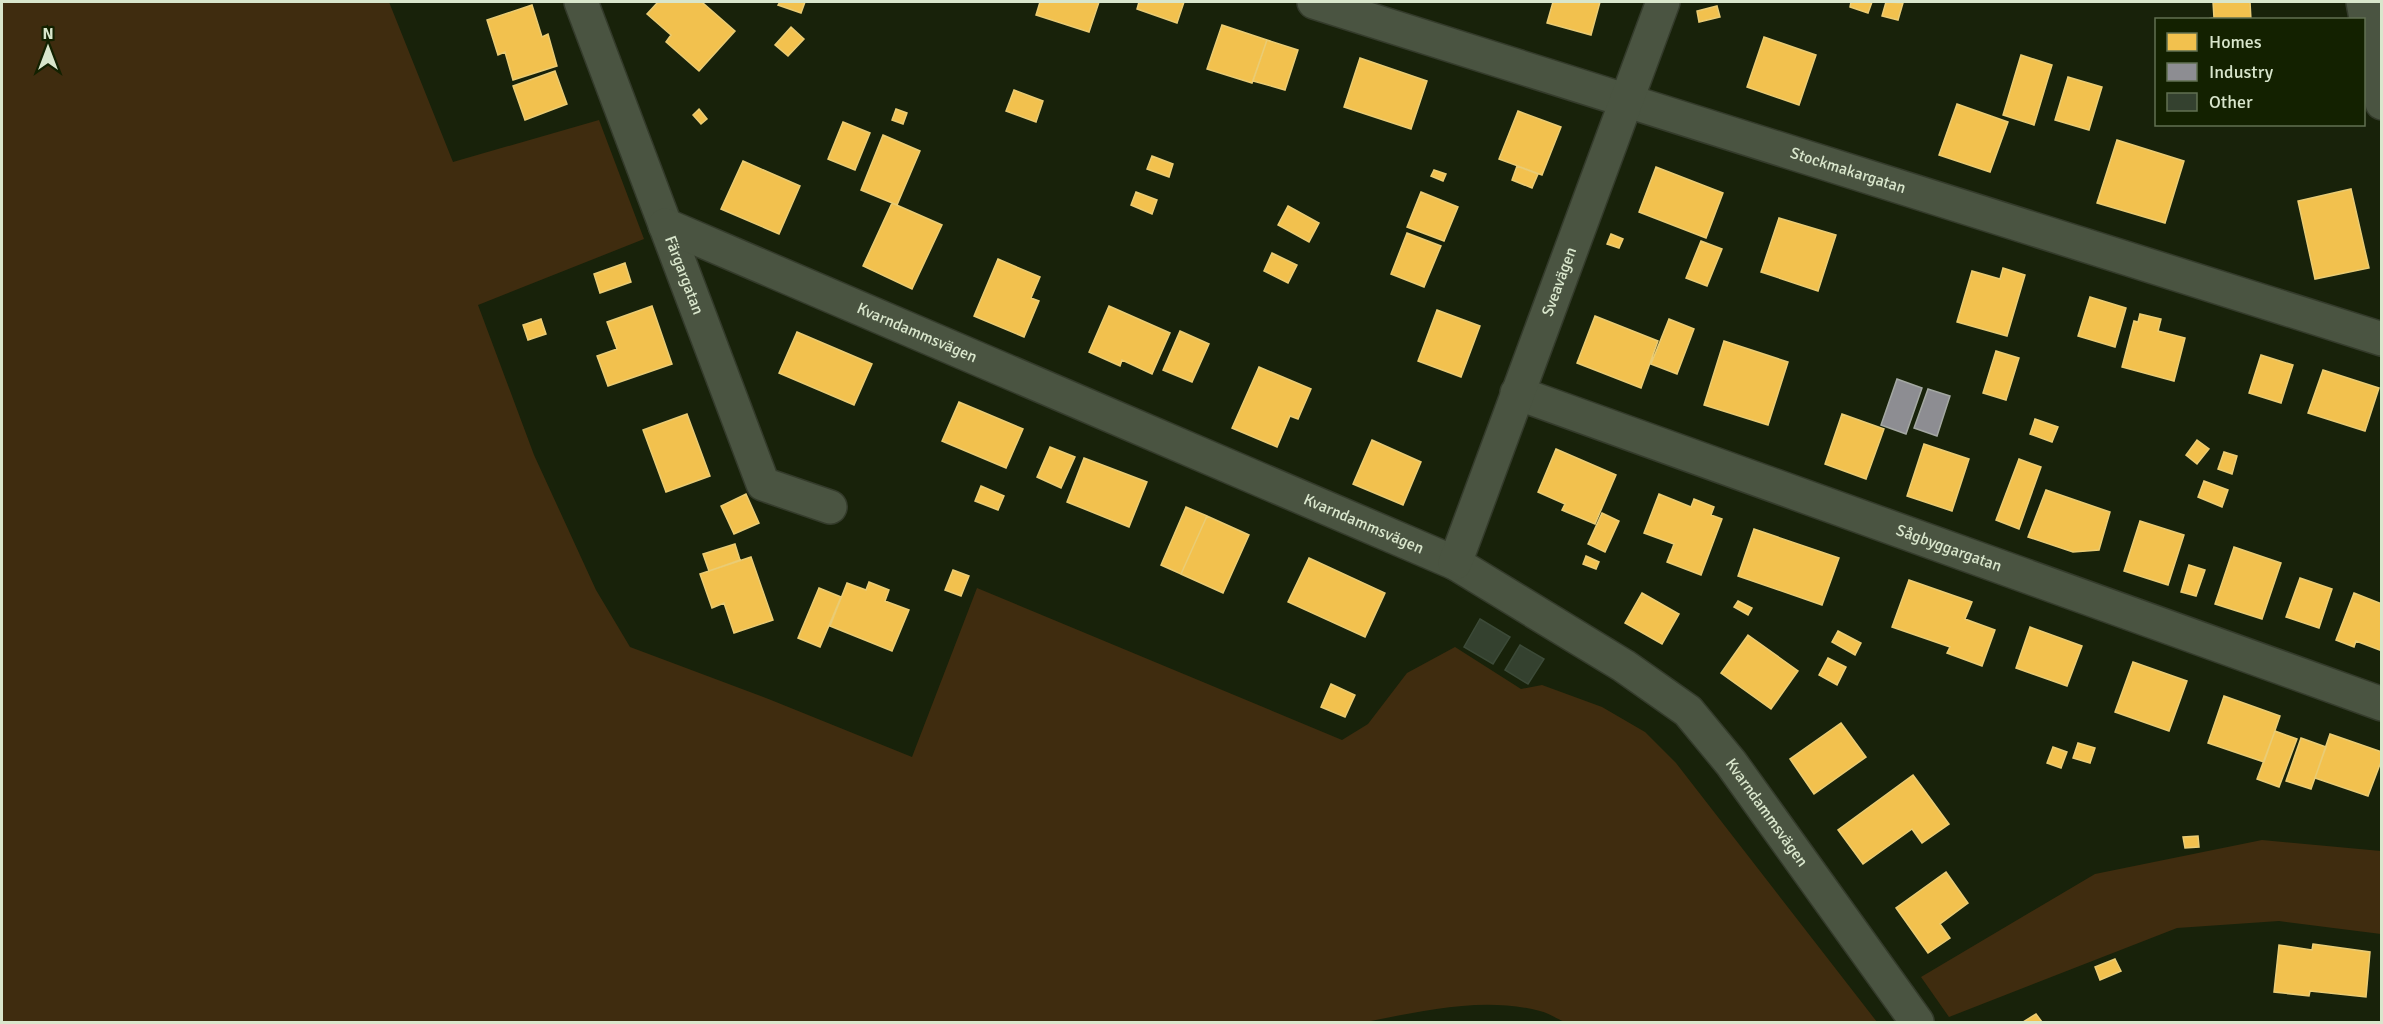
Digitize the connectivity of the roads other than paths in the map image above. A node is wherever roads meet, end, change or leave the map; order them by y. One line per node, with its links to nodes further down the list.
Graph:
1 (581, 2): 7 (street, Färgargatan)
2 (1314, 2): 5 (street, Stockmakargatan)
3 (1663, 2): 5 (street, Sveavägen)
4 (2363, 2): 6 (street)
5 (1626, 100): 8 (street, Stockmakargatan); 9 (street, Sveavägen)
6 (2382, 103)
7 (665, 225): 10 (street, Färgargatan); 11 (street, Kvarndammsvägen)
8 (2382, 339)
9 (1518, 393): 11 (street, Sveavägen); 12 (street, Sågbyggargatan)
10 (830, 507)
11 (1455, 563): 13 (street, Kvarndammsvägen)
12 (2382, 704)
13 (1917, 1023)

